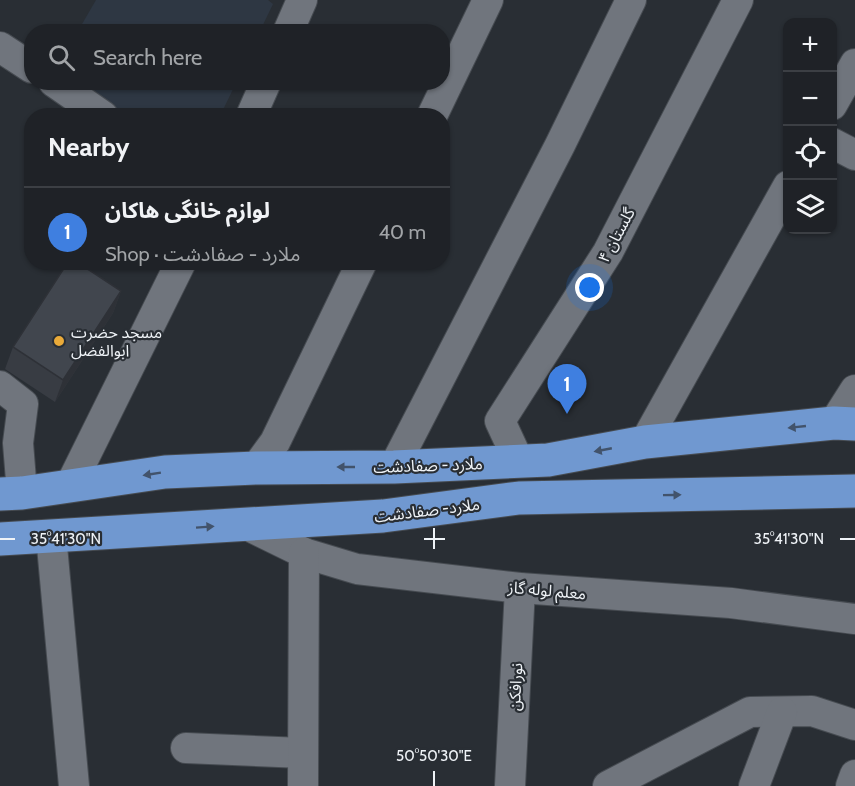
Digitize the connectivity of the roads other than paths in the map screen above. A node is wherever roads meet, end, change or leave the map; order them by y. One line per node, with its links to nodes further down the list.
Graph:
1 (302, 0): 5 (street)
2 (488, 0): 9 (street)
3 (631, 0): 28 (street)
4 (738, 0): 27 (street, گلستان ۴)
5 (292, 24)
6 (0, 47): 7 (street)
7 (24, 63)
8 (855, 64): 13 (street)
9 (450, 79)
10 (66, 90): 14 (street)
11 (262, 90): 15 (street)
12 (445, 90): 16 (street)
13 (837, 96)
14 (91, 108)
15 (255, 108)
16 (436, 108)
17 (837, 146): 18 (street)
18 (855, 155)
19 (783, 195): 25 (street)
20 (178, 270): 30 (street)
21 (358, 270): 29 (street)
22 (0, 386): 26 (street)
23 (855, 390): 24 (street)
24 (844, 424): 25 (highway, ملارد - صفادشت, one-way to 25)
25 (645, 442): 27 (highway, ملارد - صفادشت, one-way to 27)
26 (9, 443): 32 (street)
27 (533, 461): 28 (highway, ملارد - صفادشت); 33 (highway)
28 (394, 467): 29 (highway, ملارد - صفادشت, one-way to 29); 34 (highway)
29 (256, 468): 30 (highway, ملارد - صفادشت, one-way to 30)
30 (70, 486): 32 (highway, ملارد - صفادشت)
31 (855, 491): 33 (highway, ملارد- صفادشت, one-way to 31)
32 (11, 494)
33 (519, 498): 34 (highway, ملارد- صفادشت)
34 (383, 516): 35 (highway, ملارد- صفادشت)
35 (247, 525): 36 (highway, ملارد- صفادشت, one-way to 35); 38 (street, معلم لوله گاز)
36 (51, 535): 37 (highway, ملارد- صفادشت); 46 (street)
37 (0, 538)
38 (304, 553): 39 (street, معلم لوله گاز); 44 (street)
39 (520, 588): 40 (street, معلم لوله گاز); 48 (street, نورافکن)
40 (855, 619)
41 (782, 712): 42 (street); 49 (street); 50 (street)
42 (855, 725)
43 (186, 748): 44 (street)
44 (303, 753): 47 (street)
45 (855, 775): 51 (street)
46 (74, 786)
47 (303, 786)
48 (510, 786)
49 (608, 786)
50 (754, 786)
51 (851, 786)

